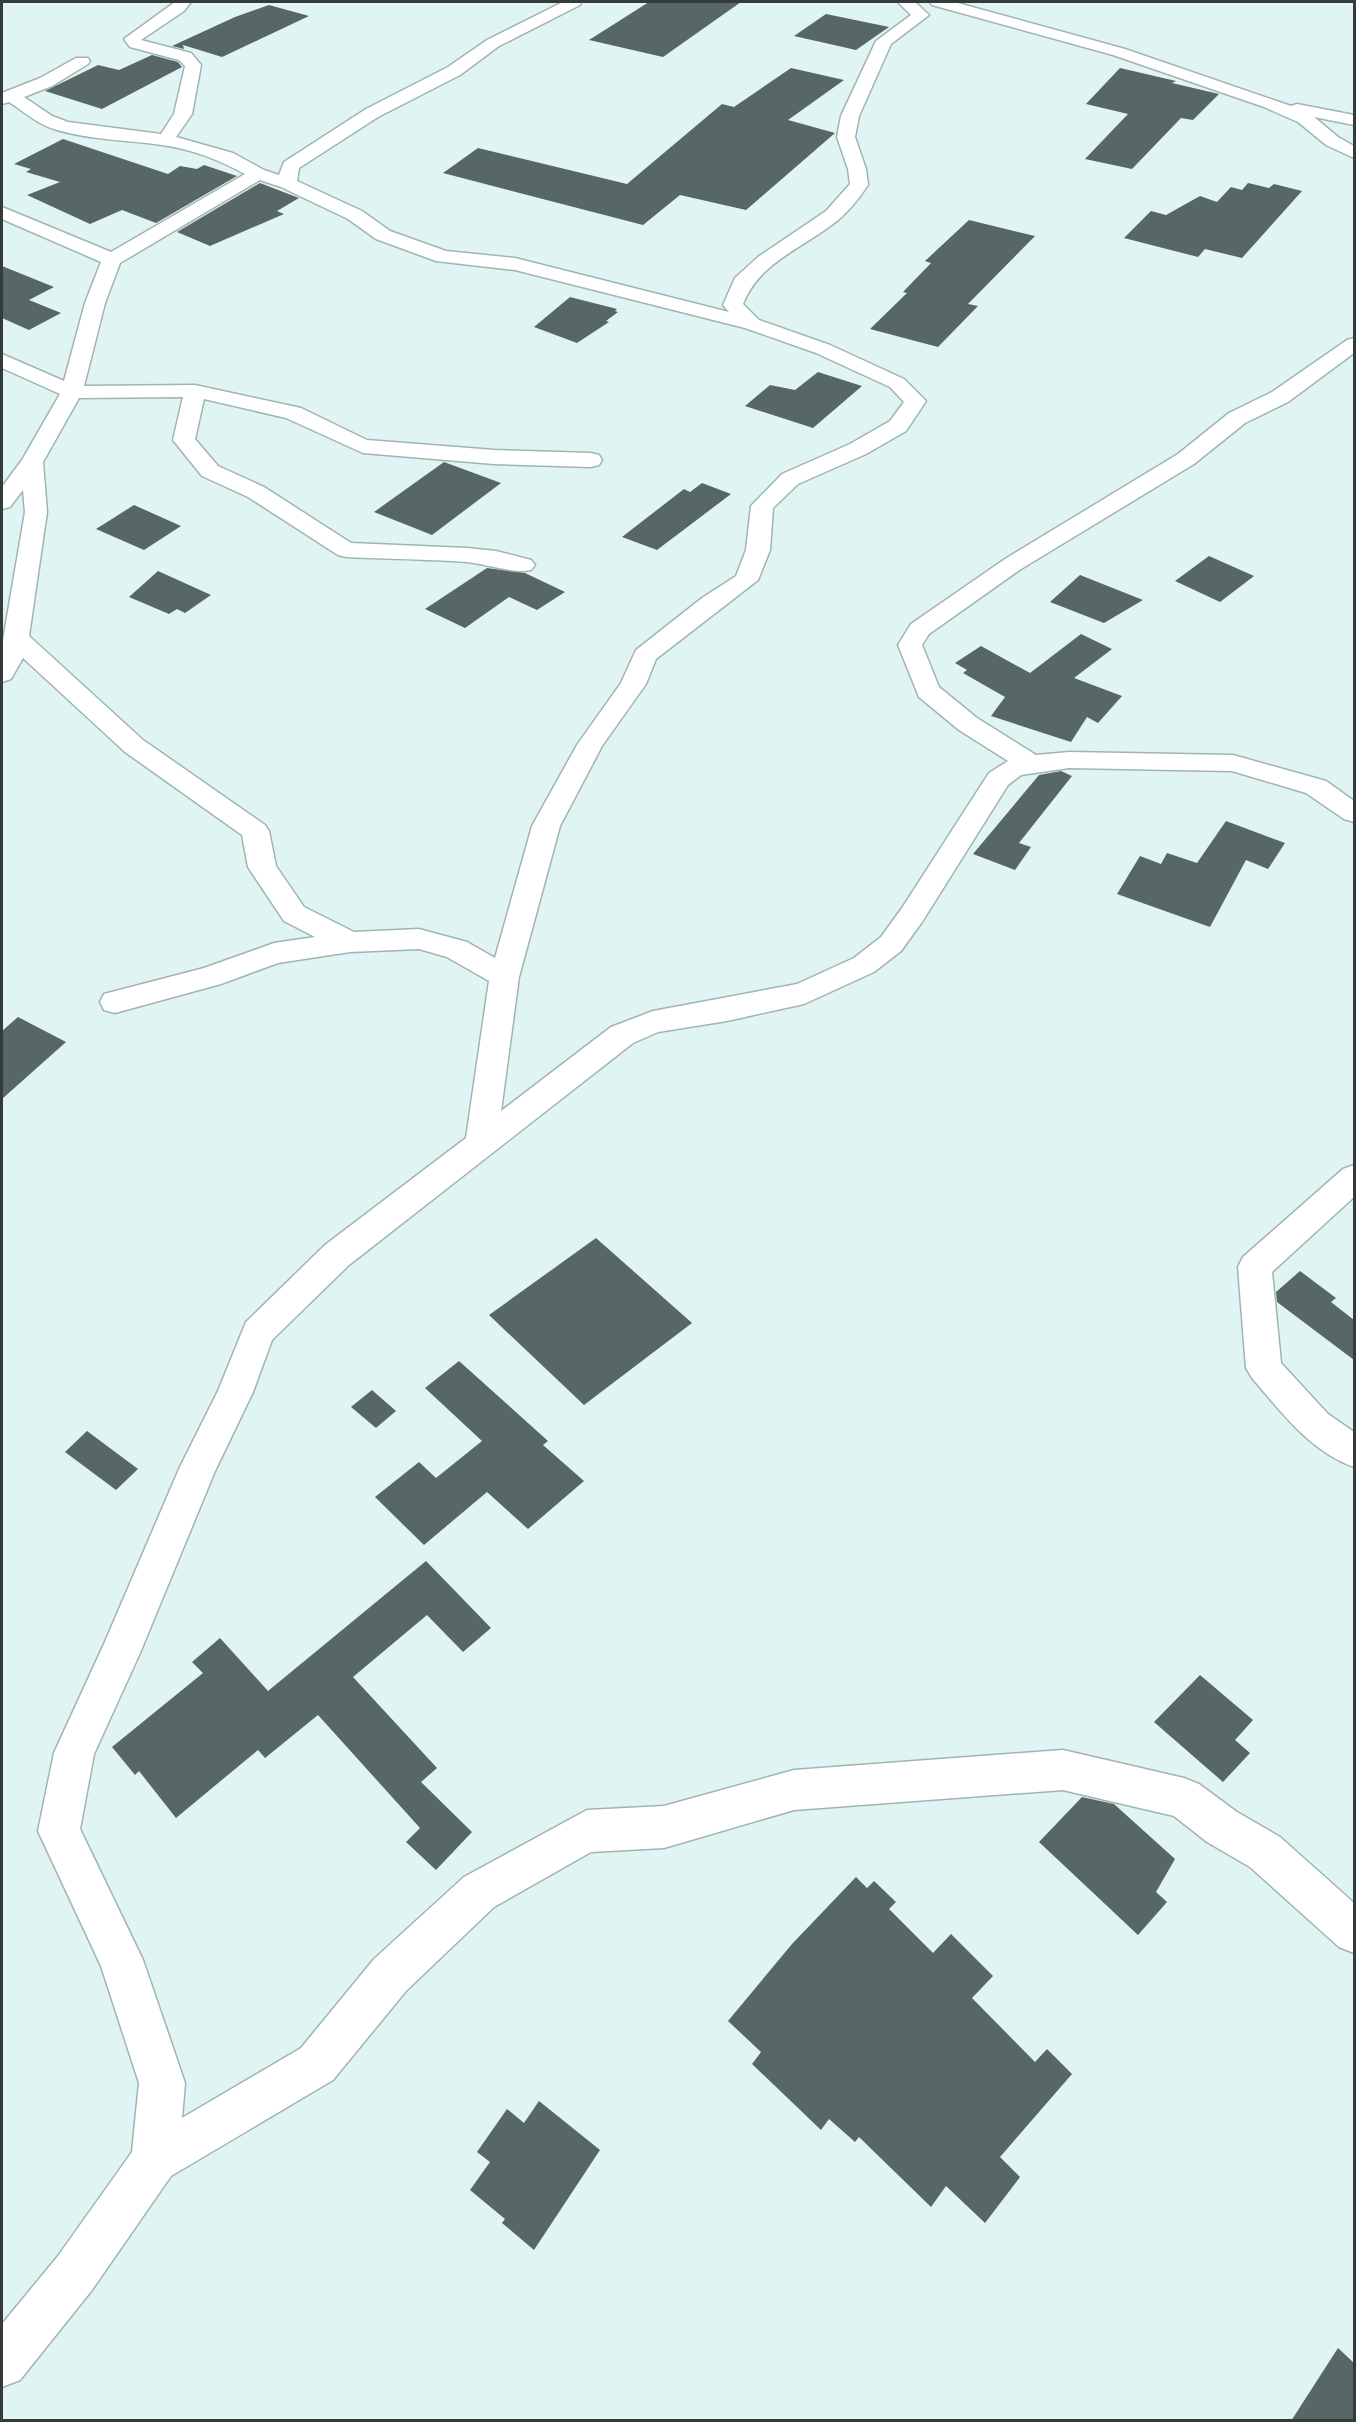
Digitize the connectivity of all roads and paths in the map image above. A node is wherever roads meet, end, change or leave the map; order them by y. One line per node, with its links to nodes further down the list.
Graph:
1 (183, 2): 9 (street)
2 (574, 2): 12 (street)
3 (906, 2): 15 (street)
4 (938, 2): 7 (street)
5 (82, 61): 6 (street)
6 (7, 98): 9 (street)
7 (1270, 103): 8 (street); 10 (street)
8 (1354, 120)
9 (166, 140): 11 (street)
10 (1354, 153)
11 (258, 174): 12 (street); 14 (street)
12 (287, 183): 15 (street)
13 (2, 212): 14 (street)
14 (112, 260): 19 (street)
15 (752, 324): 29 (street)
16 (1354, 344): 26 (street)
17 (2, 360): 19 (street)
18 (195, 391): 19 (street); 20 (street); 23 (street)
19 (72, 392): 21 (street)
20 (591, 460)
21 (32, 462): 22 (street); 24 (street)
22 (2, 501)
23 (523, 565)
24 (16, 638): 25 (street); 28 (street)
25 (2, 674)
26 (1031, 764): 27 (street); 31 (street)
27 (1354, 813)
28 (350, 942): 29 (street); 30 (street)
29 (504, 977): 31 (street)
30 (115, 1002)
31 (482, 1143): 35 (street)
32 (1354, 1178): 33 (street)
33 (1354, 1451)
34 (1354, 1932): 35 (street)
35 (155, 2160): 36 (street)
36 (2, 2362)

